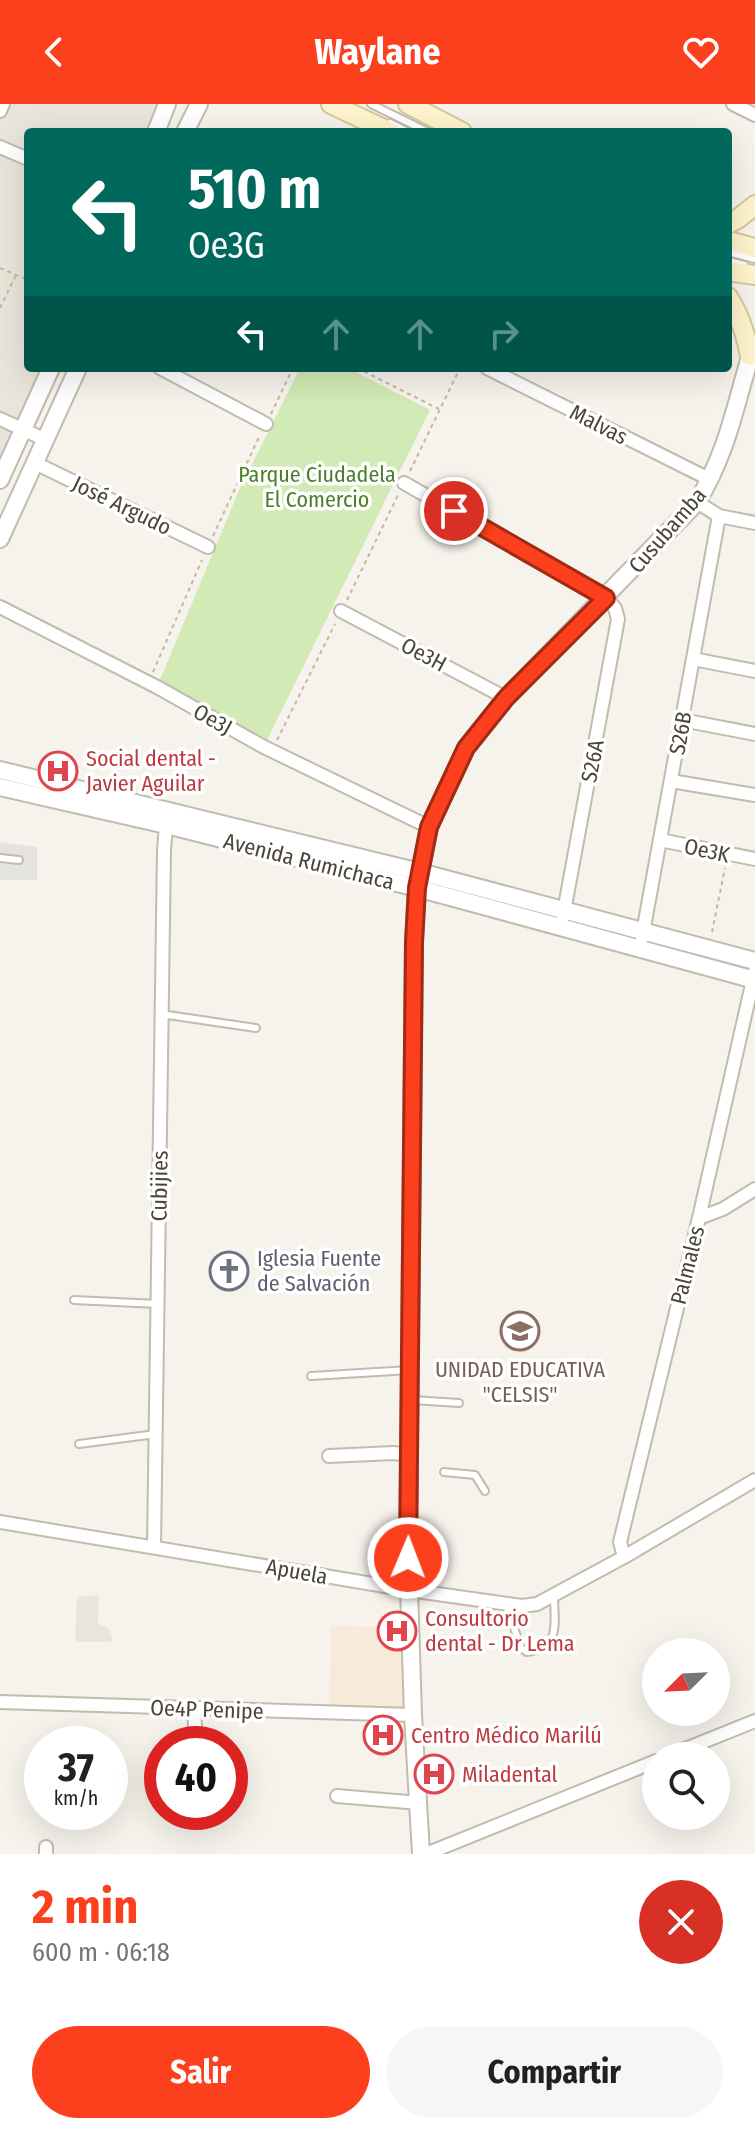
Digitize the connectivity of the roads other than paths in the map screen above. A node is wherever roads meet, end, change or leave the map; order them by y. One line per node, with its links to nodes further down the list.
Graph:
1 (3, 104): 8 (street)
2 (167, 104): 11 (street)
3 (199, 104): 12 (street)
4 (331, 104): 13 (main road)
5 (371, 104): 15 (lane)
6 (408, 104): 16 (main road)
7 (733, 104): 10 (street)
8 (0, 111)
9 (365, 111): 14 (lane)
10 (755, 115)
11 (158, 128)
12 (187, 128)
13 (382, 128)
14 (400, 128)
15 (420, 128)
16 (454, 128)
17 (0, 147): 18 (street)
18 (24, 157)
19 (755, 205): 20 (main road)
20 (732, 222)
21 (732, 242): 22 (main road)
22 (755, 248)
23 (732, 253): 24 (lane)
24 (755, 259)
25 (732, 262): 26 (lane)
26 (755, 268)
27 (732, 272): 28 (main road)
28 (755, 275)
29 (732, 303): 30 (main road)
30 (753, 348): 41 (street, Cusubamba)
31 (49, 372): 37 (street)
32 (76, 372): 38 (street)
33 (168, 372): 36 (street)
34 (495, 372): 41 (street, Malvas)
35 (0, 419): 37 (street)
36 (266, 424)
37 (22, 429): 38 (street); 40 (street)
38 (46, 440): 39 (street)
39 (35, 463): 46 (street); 47 (street, José Argudo)
40 (0, 480)
41 (711, 480): 43 (street, Cusubamba)
42 (404, 483): 48 (street)
43 (697, 502): 44 (street); 48 (street, Cusubamba)
44 (719, 516): 45 (street); 51 (street, S26B)
45 (755, 523)
46 (0, 539)
47 (208, 547)
48 (606, 598): 53 (street, Cusubamba); 67 (street, S26A)
49 (0, 607): 61 (street, Oe3J)
50 (341, 611): 53 (street, Oe3H)
51 (693, 659): 52 (street); 54 (street, S26B)
52 (755, 671)
53 (506, 698): 61 (street, Cusubamba)
54 (682, 720): 55 (street); 57 (street, S26B)
55 (755, 734)
56 (0, 770): 66 (street, Avenida Rumichaca)
57 (671, 781): 59 (street); 62 (street, S26B)
58 (0, 787): 60 (street, Avenida Rumichaca)
59 (755, 795)
60 (166, 825): 66 (street, Avenida Rumichaca); 72 (street, Cubijies)
61 (429, 827): 66 (street, Cusubamba)
62 (660, 840): 64 (street, Oe3K); 69 (street, S26B)
63 (0, 858): 65 (lane)
64 (755, 859)
65 (19, 860)
66 (419, 880): 67 (street, Avenida Rumichaca); 68 (street, Avenida Rumichaca); 78 (street, Cusubamba)
67 (564, 911): 68 (street, S26A); 69 (street, Avenida Rumichaca)
68 (560, 928): 69 (street, Avenida Rumichaca)
69 (642, 941): 70 (street, Avenida Rumichaca); 71 (street, Avenida Rumichaca)
70 (755, 961)
71 (754, 977): 75 (street, Palmales)
72 (161, 1014): 73 (lane); 77 (street, Cubijies)
73 (256, 1028)
74 (755, 1189): 75 (street)
75 (699, 1218): 91 (street, Palmales)
76 (74, 1300): 77 (lane)
77 (158, 1304): 82 (street, Cubijies)
78 (410, 1370): 79 (lane); 80 (street, Cusubamba)
79 (311, 1376)
80 (409, 1400): 81 (lane); 85 (street, Cusubamba)
81 (459, 1403)
82 (156, 1434): 83 (lane); 90 (street, Cubijies)
83 (79, 1444)
84 (329, 1456): 85 (street)
85 (412, 1466): 92 (street, Cusubamba)
86 (444, 1472): 88 (lane)
87 (755, 1480): 91 (street, Apuela)
88 (485, 1491)
89 (0, 1522): 90 (street, Apuela)
90 (154, 1547): 92 (street, Apuela)
91 (624, 1557): 93 (street, Apuela)
92 (409, 1590): 94 (street, Apuela); 97 (street, Cusubamba)
93 (554, 1595): 94 (street, Apuela); 94 (lane)
94 (506, 1605)
95 (0, 1702): 96 (street, Oe4P Penipe)
96 (194, 1708): 97 (street, Oe4P Penipe); 99 (street)
97 (413, 1715): 103 (street, Cusubamba)
98 (755, 1721): 100 (street)
99 (195, 1726)
100 (703, 1742)
101 (642, 1767): 104 (street)
102 (337, 1796): 103 (street)
103 (419, 1803): 104 (street, Cusubamba)
104 (424, 1854)

